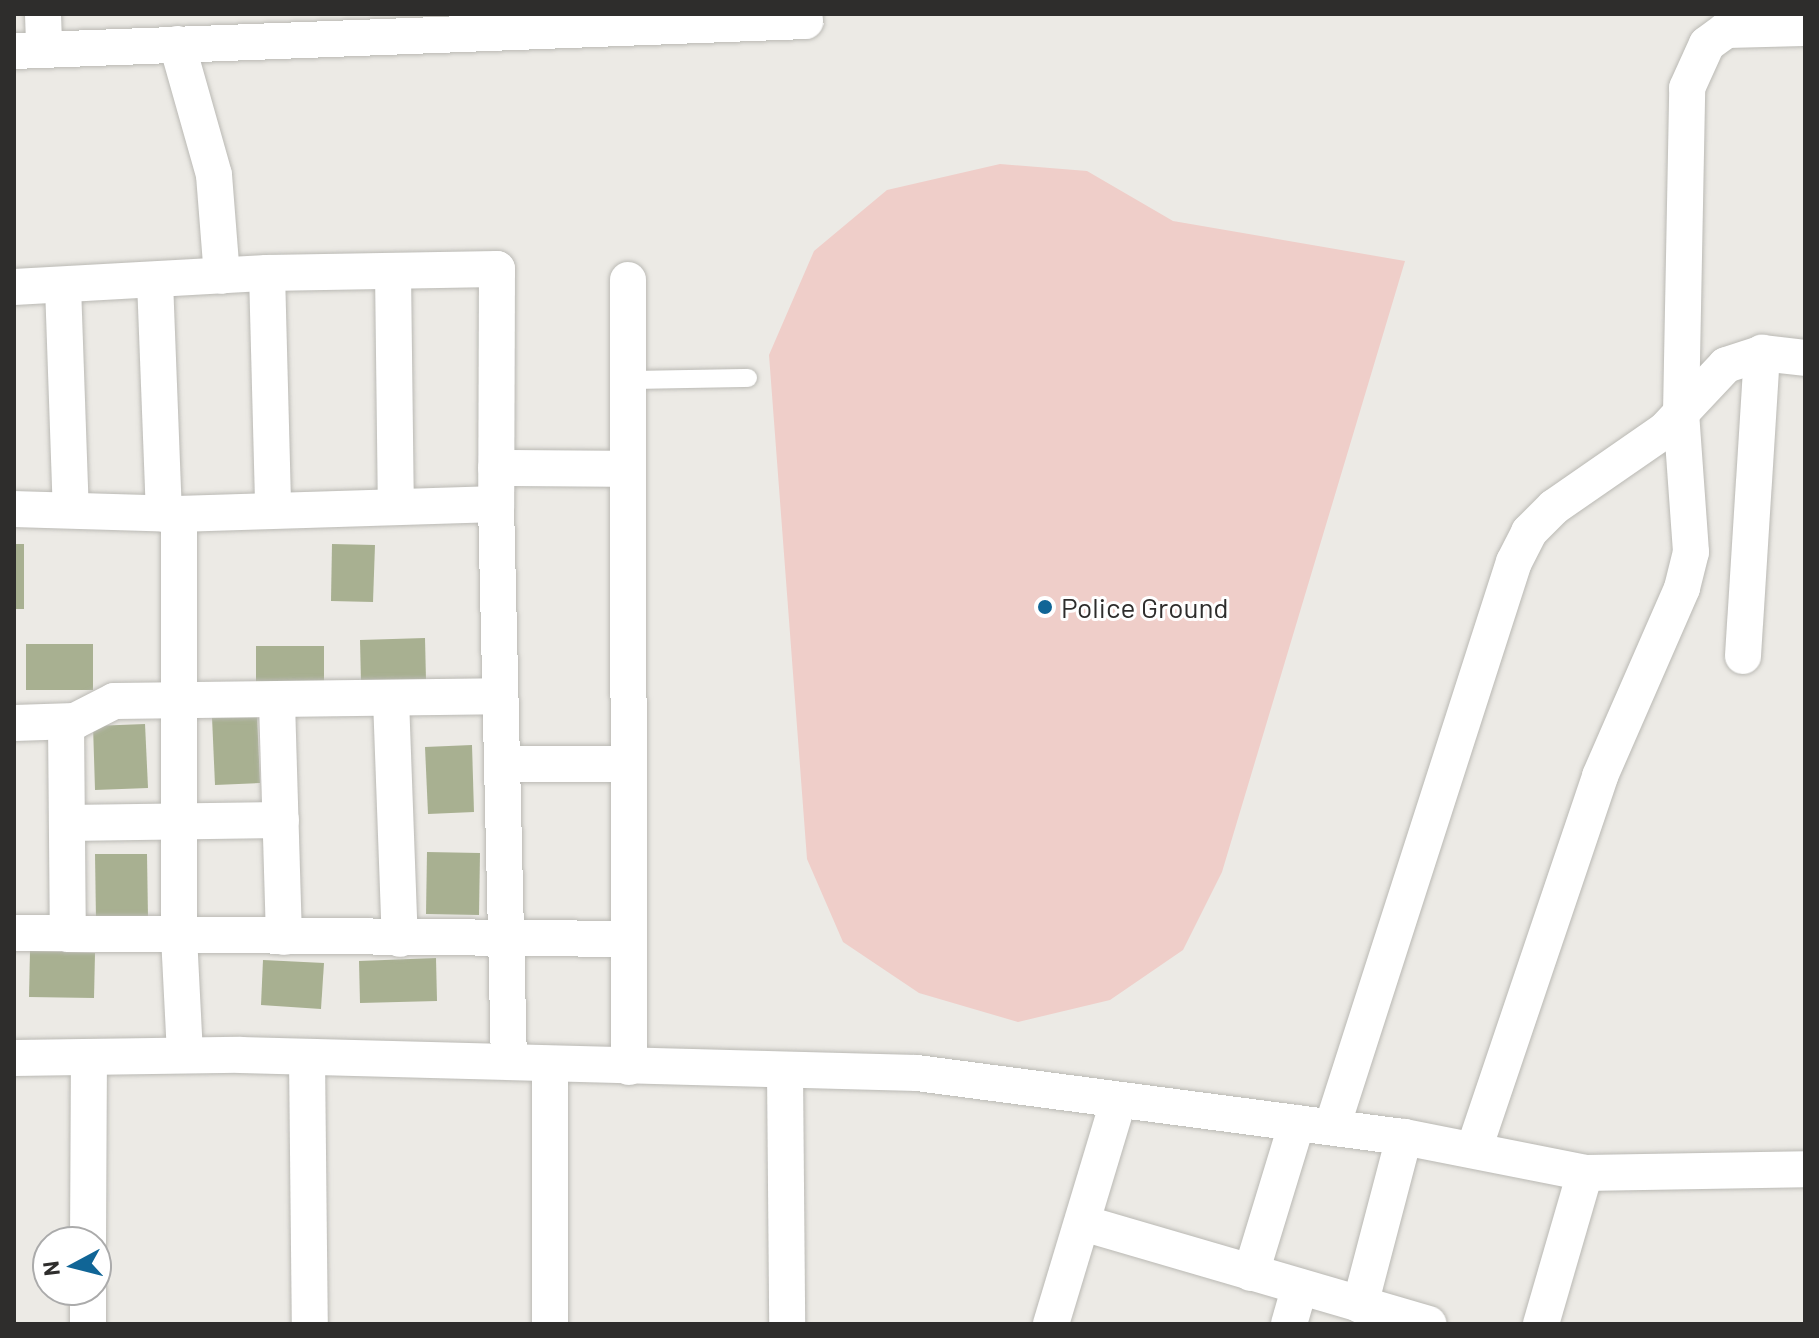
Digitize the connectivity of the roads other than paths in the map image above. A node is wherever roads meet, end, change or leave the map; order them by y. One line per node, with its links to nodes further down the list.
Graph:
1 (805, 21): 3 (street)
2 (1717, 22): 5 (street); 19 (street)
3 (502, 23): 4 (street)
4 (260, 27): 7 (street)
5 (1805, 28)
6 (33, 38): 7 (street)
7 (177, 44): 10 (street)
8 (393, 272): 9 (street); 20 (street); 23 (street)
9 (267, 273): 10 (street); 24 (street)
10 (222, 276): 12 (street)
11 (628, 280): 18 (street)
12 (155, 281): 13 (street); 27 (street)
13 (63, 286): 14 (street); 26 (street)
14 (14, 287)
15 (1762, 353): 16 (street); 19 (street); 28 (street)
16 (1805, 358)
17 (748, 378): 18 (lane)
18 (628, 380): 21 (street)
19 (1681, 413): 56 (street); 58 (street)
20 (496, 468): 21 (street); 22 (street)
21 (628, 469): 36 (street)
22 (496, 504): 23 (street); 29 (street)
23 (396, 506): 24 (street)
24 (273, 508): 27 (street)
25 (14, 509): 26 (street)
26 (71, 510): 27 (street)
27 (171, 514): 31 (street)
28 (1743, 656)
29 (499, 696): 30 (street); 35 (street)
30 (391, 699): 32 (street); 44 (street)
31 (181, 700): 32 (street); 33 (street); 38 (street)
32 (277, 702): 37 (street)
33 (66, 722): 34 (street); 39 (street)
34 (14, 723)
35 (504, 764): 36 (street); 46 (street)
36 (629, 764): 45 (street)
37 (281, 820): 38 (street); 43 (street)
38 (180, 822): 39 (street); 42 (street)
39 (67, 823): 41 (street)
40 (14, 933): 41 (street)
41 (68, 934): 42 (street)
42 (179, 936): 43 (street); 47 (street)
43 (284, 937): 44 (street)
44 (400, 939): 46 (street)
45 (629, 939): 46 (street); 53 (street)
46 (508, 940): 51 (street)
47 (185, 1055): 48 (street); 49 (street)
48 (89, 1057): 50 (street); 62 (street)
49 (307, 1057): 51 (street); 66 (street)
50 (14, 1058)
51 (509, 1062): 52 (street)
52 (550, 1066): 53 (street); 67 (street)
53 (629, 1067): 54 (street)
54 (785, 1071): 55 (street); 68 (street)
55 (1118, 1102): 56 (street); 61 (street)
56 (1315, 1125): 57 (street); 63 (street)
57 (1404, 1137): 58 (street); 65 (street)
58 (1474, 1149): 60 (street)
59 (1805, 1169): 60 (street)
60 (1585, 1173): 72 (street)
61 (1083, 1223): 63 (street); 69 (street)
62 (88, 1226)
63 (1251, 1273): 64 (street)
64 (1299, 1288): 65 (street); 70 (street)
65 (1360, 1305): 71 (street)
66 (310, 1324)
67 (550, 1324)
68 (787, 1324)
69 (1051, 1324)
70 (1289, 1324)
71 (1429, 1324)
72 (1541, 1324)

